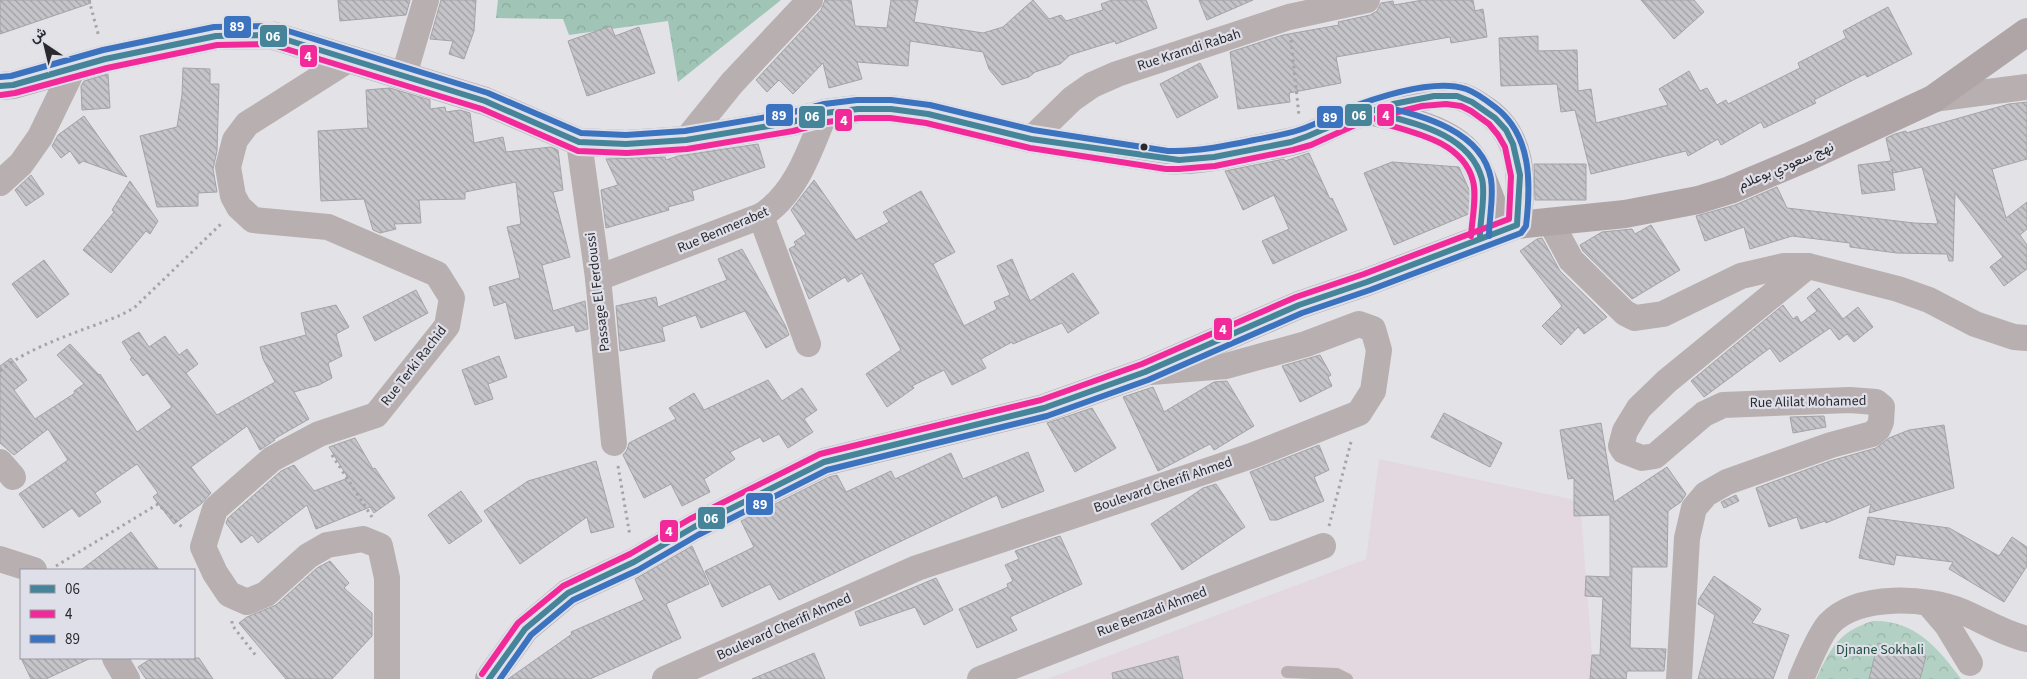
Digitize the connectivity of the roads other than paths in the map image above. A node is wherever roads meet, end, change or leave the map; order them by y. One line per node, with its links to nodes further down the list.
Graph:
1 (426, 0): 8 (street)
2 (810, 0): 15 (street)
3 (1367, 0): 4 (street, Rue Kramdi Rabah)
4 (1286, 9): 14 (street, Rue Kramdi Rabah)
5 (2027, 32): 11 (main road, نهج سعودي بوعلام)
6 (348, 60): 7 (main road); 8 (main road); 36 (street, Rue Terki Rachid)
7 (73, 69): 9 (main road); 17 (street)
8 (404, 75): 16 (main road)
9 (0, 86)
10 (2027, 87): 11 (street)
11 (1933, 99): 19 (main road, نهج سعودي بوعلام)
12 (1370, 111): 14 (main road); 20 (main road); 20 (main road)
13 (825, 113): 14 (main road); 15 (main road); 18 (street, Rue Benmerabet)
14 (1031, 139)
15 (686, 140): 16 (main road)
16 (579, 142): 22 (street, Passage El Ferdoussi)
17 (0, 183)
18 (761, 216): 22 (street, Rue Benmerabet); 24 (street)
19 (1550, 222): 20 (main road, نهج سعودي بوعلام); 21 (street)
20 (1500, 232): 25 (main road)
21 (1808, 266): 23 (street); 41 (street, Rue Alilat Mohamed)
22 (598, 278): 26 (street, Passage El Ferdoussi)
23 (2027, 338)
24 (808, 344)
25 (1145, 372): 37 (main road); 38 (street, Boulevard Cherifi Ahmed)
26 (614, 443)
27 (1323, 546): 39 (street, Rue Benzadi Ahmed)
28 (0, 559): 29 (street)
29 (31, 569)
30 (1928, 604): 31 (street); 33 (street); 42 (street)
31 (2027, 639)
32 (116, 659): 35 (street)
33 (1970, 664)
34 (1287, 672): 40 (lane)
35 (127, 679)
36 (387, 679)
37 (489, 679)
38 (665, 679)
39 (980, 679)
40 (1347, 679)
41 (1679, 679)
42 (1801, 679)

